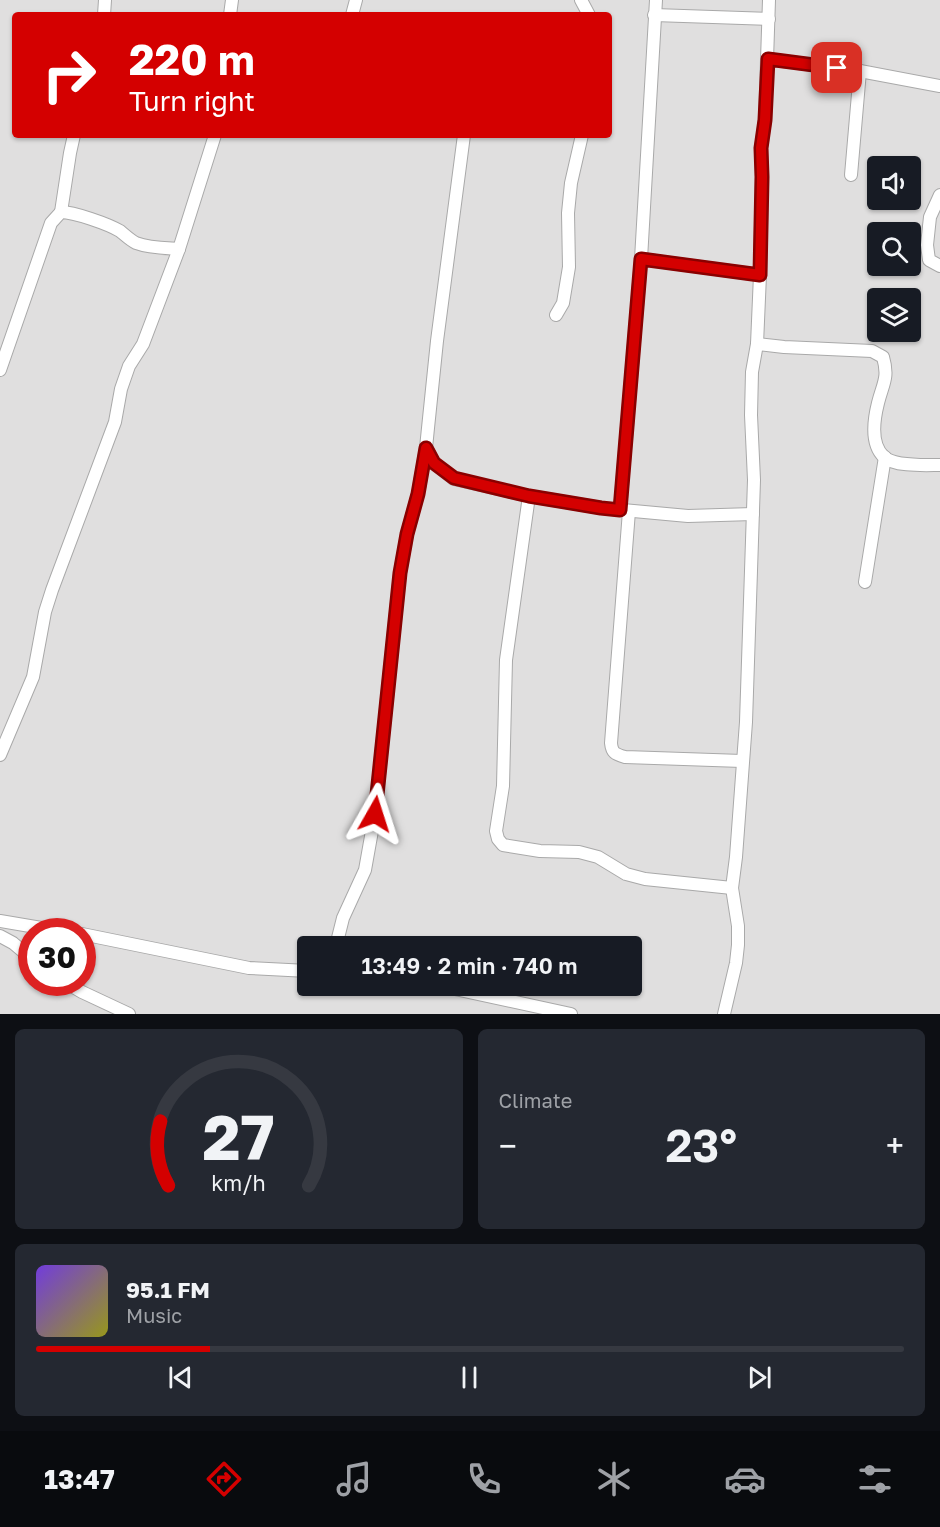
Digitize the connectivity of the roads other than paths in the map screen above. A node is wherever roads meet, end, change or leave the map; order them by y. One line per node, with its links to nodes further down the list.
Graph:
1 (656, 0): 3 (street)
2 (769, 0): 4 (street)
3 (654, 15): 4 (street); 16 (street)
4 (770, 19): 5 (street)
5 (768, 59): 6 (street); 18 (street)
6 (860, 71): 7 (street); 12 (street)
7 (940, 86)
8 (73, 138): 14 (street)
9 (214, 138): 15 (street)
10 (464, 138): 22 (street)
11 (581, 138): 19 (street)
12 (851, 175)
13 (940, 195): 17 (street)
14 (61, 212): 15 (street); 21 (street)
15 (179, 249): 29 (street)
16 (641, 259): 18 (street); 26 (street)
17 (940, 267)
18 (760, 275): 20 (street)
19 (556, 315)
20 (757, 344): 23 (street); 27 (street)
21 (0, 370)
22 (426, 448): 25 (street); 35 (street)
23 (885, 458): 24 (street); 28 (street)
24 (940, 465)
25 (529, 496): 26 (street); 31 (street)
26 (625, 510): 27 (street); 30 (street)
27 (753, 514): 30 (street)
28 (865, 582)
29 (0, 755)
30 (742, 761): 31 (street)
31 (732, 888): 43 (street)
32 (0, 921): 33 (street)
33 (18, 924)
34 (0, 936): 37 (street)
35 (338, 936)
36 (96, 937): 38 (street)
37 (18, 947)
38 (297, 970)
39 (91, 996): 41 (street)
40 (487, 996): 42 (street)
41 (129, 1014)
42 (571, 1014)
43 (724, 1014)

